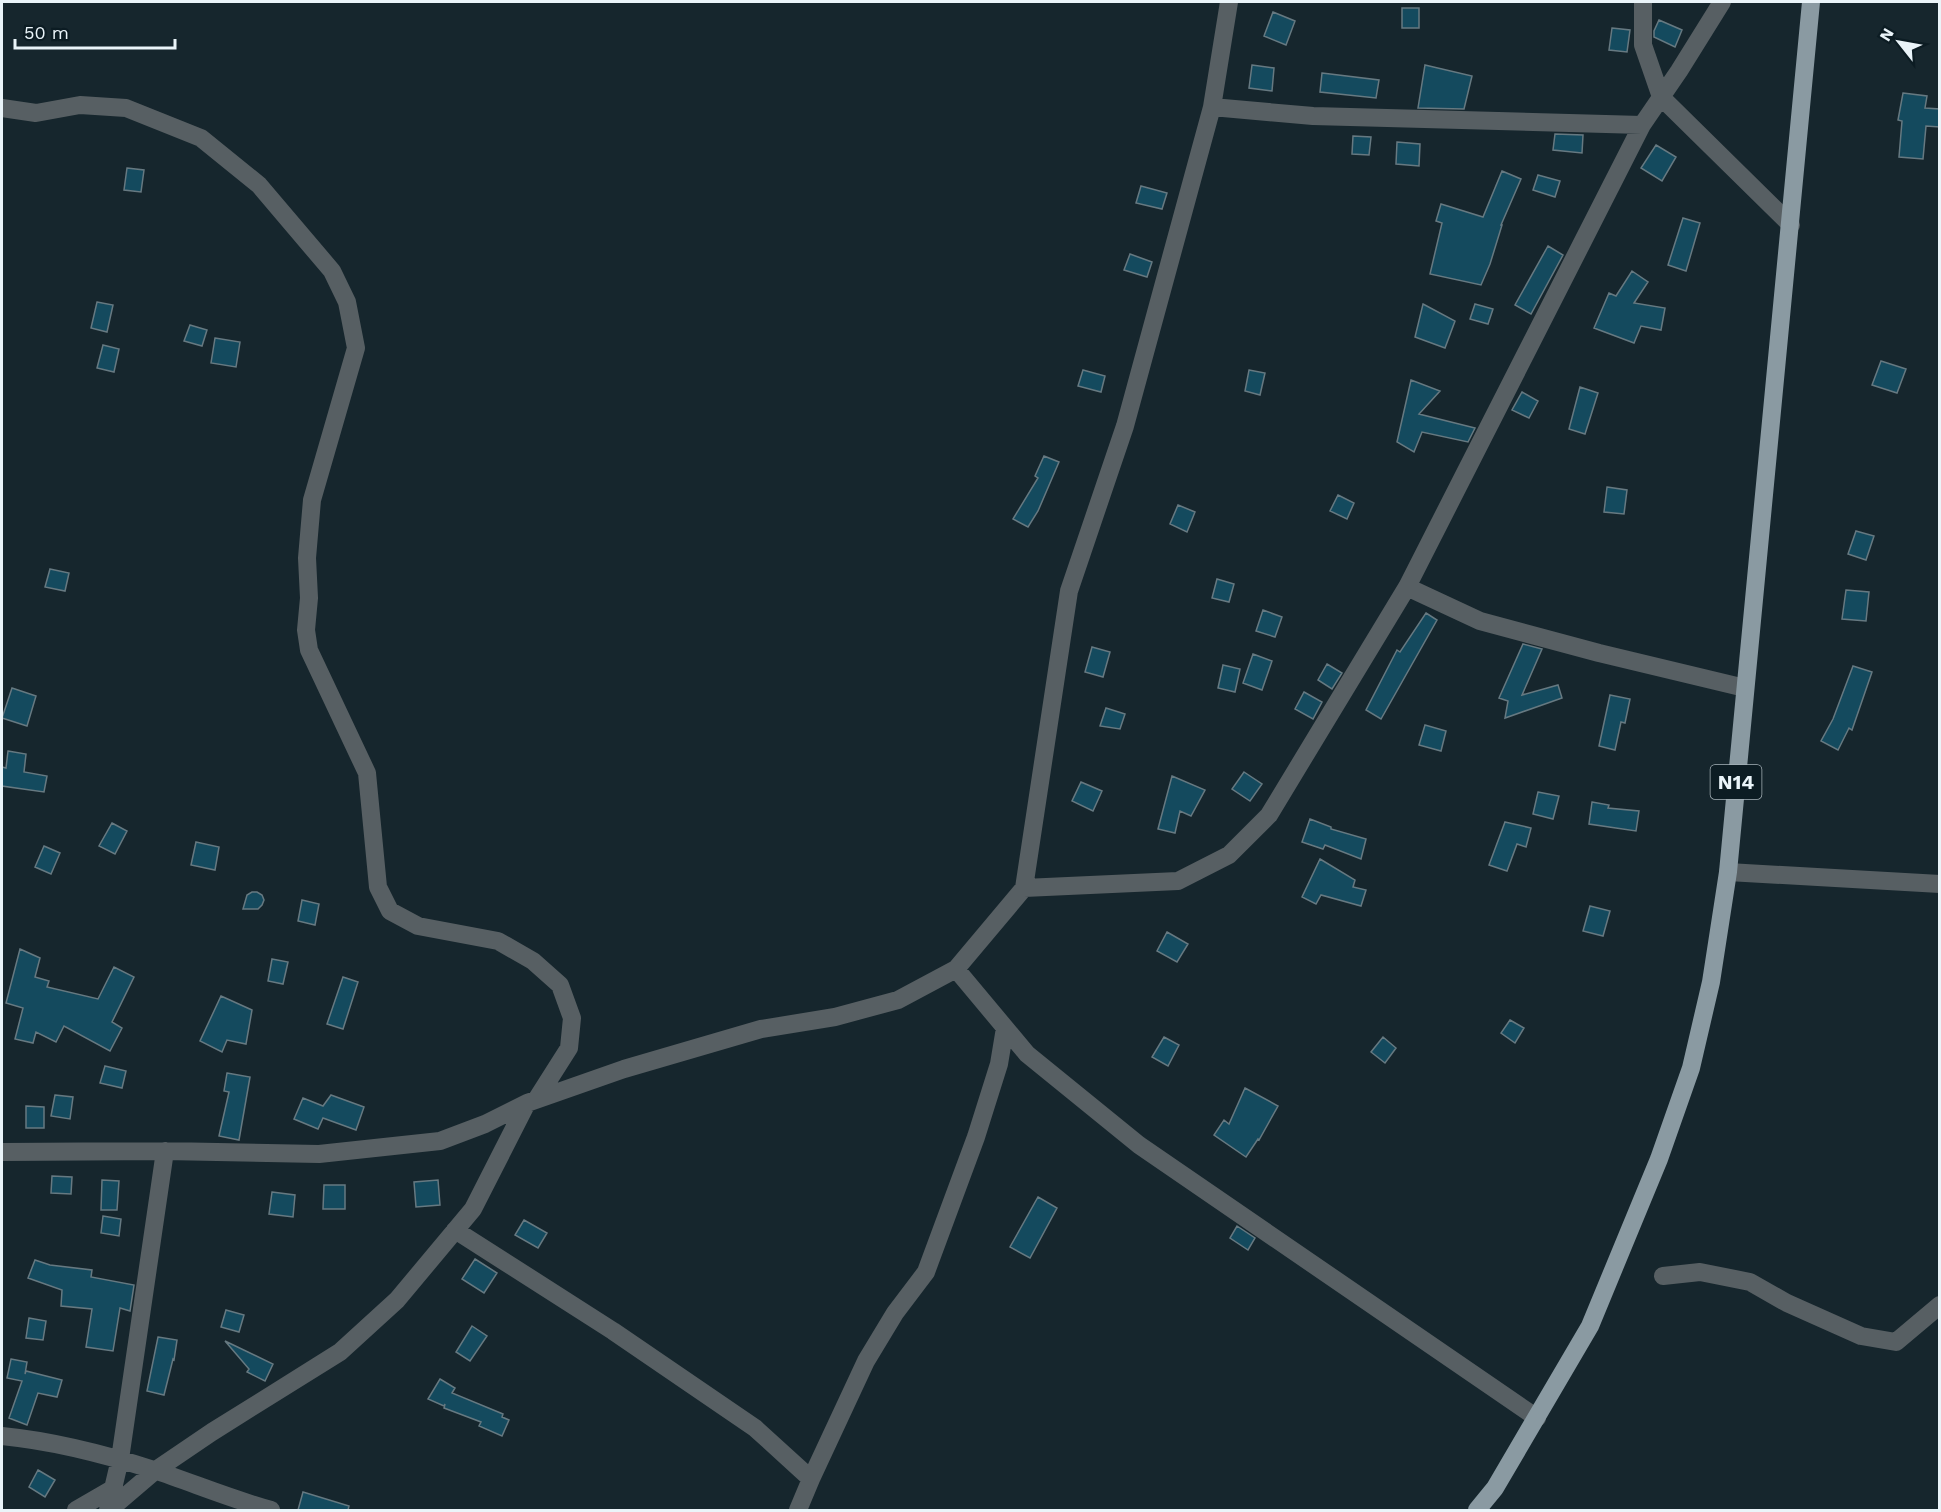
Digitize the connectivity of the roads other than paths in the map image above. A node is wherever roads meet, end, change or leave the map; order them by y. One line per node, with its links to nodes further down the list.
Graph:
1 (1229, 2): 6 (street)
2 (1643, 2): 5 (street)
3 (1722, 2): 5 (street)
4 (1811, 2): 9 (main road, N14)
5 (1661, 97): 8 (street); 9 (street)
6 (1212, 107): 8 (street); 14 (street)
7 (2, 108): 17 (street)
8 (1642, 125): 10 (street)
9 (1791, 225): 11 (main road, N14)
10 (1407, 587): 11 (street); 14 (street)
11 (1745, 688): 12 (main road, N14)
12 (1728, 872): 13 (street); 23 (main road, N14)
13 (1940, 884)
14 (1024, 888): 15 (street)
15 (956, 969): 16 (street); 17 (street)
16 (1005, 1028): 23 (street); 27 (street)
17 (532, 1102): 18 (street); 20 (street)
18 (165, 1151): 19 (street); 25 (street)
19 (2, 1152)
20 (455, 1230): 26 (street); 27 (street)
21 (1663, 1276): 22 (street)
22 (1940, 1305)
23 (1538, 1418): 33 (main road, N14)
24 (2, 1436): 25 (street)
25 (120, 1460): 26 (street); 28 (street)
26 (156, 1470): 30 (street); 31 (street)
27 (811, 1479): 32 (street)
28 (114, 1488): 29 (street); 30 (street)
29 (76, 1510)
30 (108, 1510)
31 (271, 1510)
32 (798, 1510)
33 (1478, 1510)

